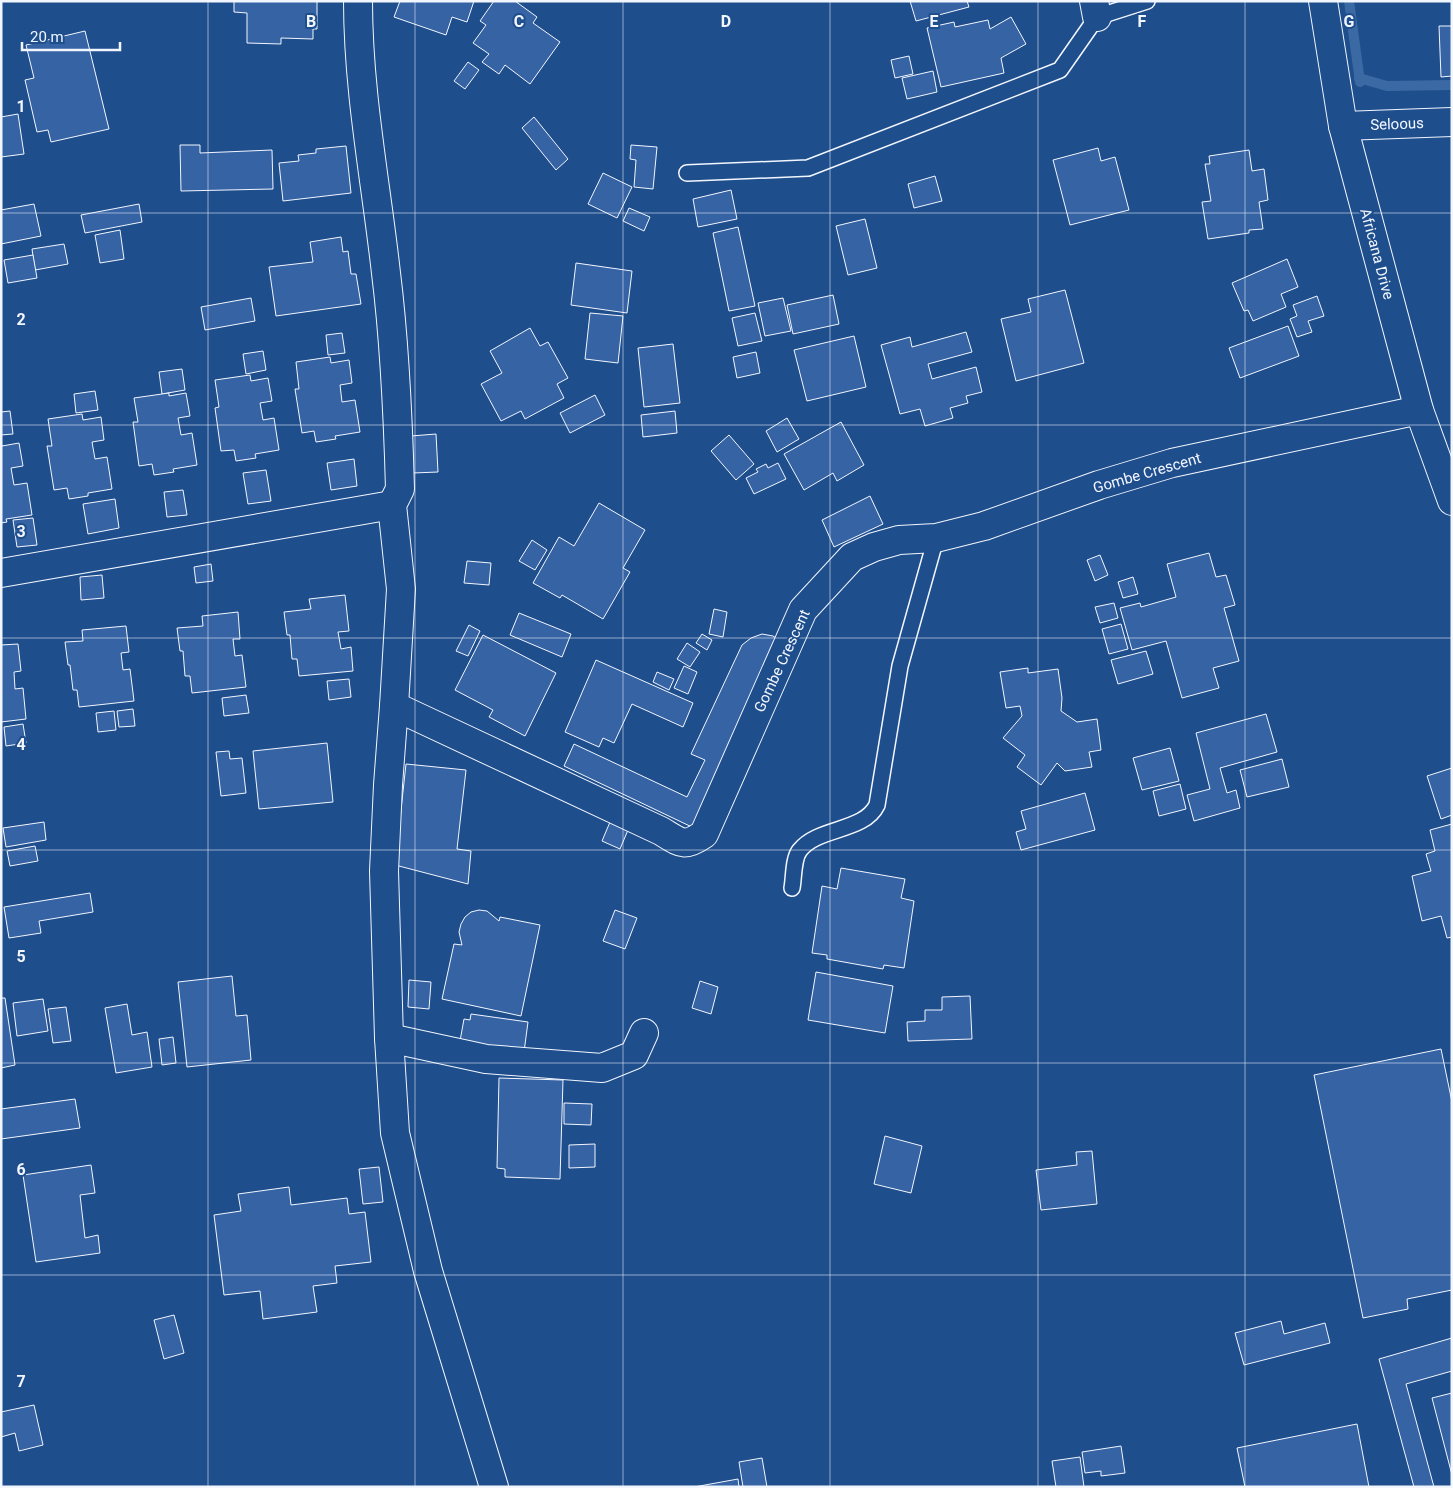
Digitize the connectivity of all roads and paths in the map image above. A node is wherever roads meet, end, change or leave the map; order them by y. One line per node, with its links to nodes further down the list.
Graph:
1 (358, 1): 10 (street)
2 (1147, 1): 4 (lane)
3 (1323, 1): 6 (street, Africana Drive)
4 (1096, 9): 7 (lane)
5 (1452, 122): 6 (street, Seloous)
6 (1343, 126): 8 (street, Africana Drive)
7 (687, 173)
8 (1419, 410): 9 (street, Africana Drive); 11 (street, Gombe Crescent)
9 (1452, 501)
10 (392, 505): 12 (street); 13 (street)
11 (936, 538): 13 (street, Gombe Crescent); 14 (lane)
12 (1, 573)
13 (394, 706): 16 (street)
14 (792, 888)
15 (644, 1033): 16 (street)
16 (389, 1038): 17 (street)
17 (494, 1487)

